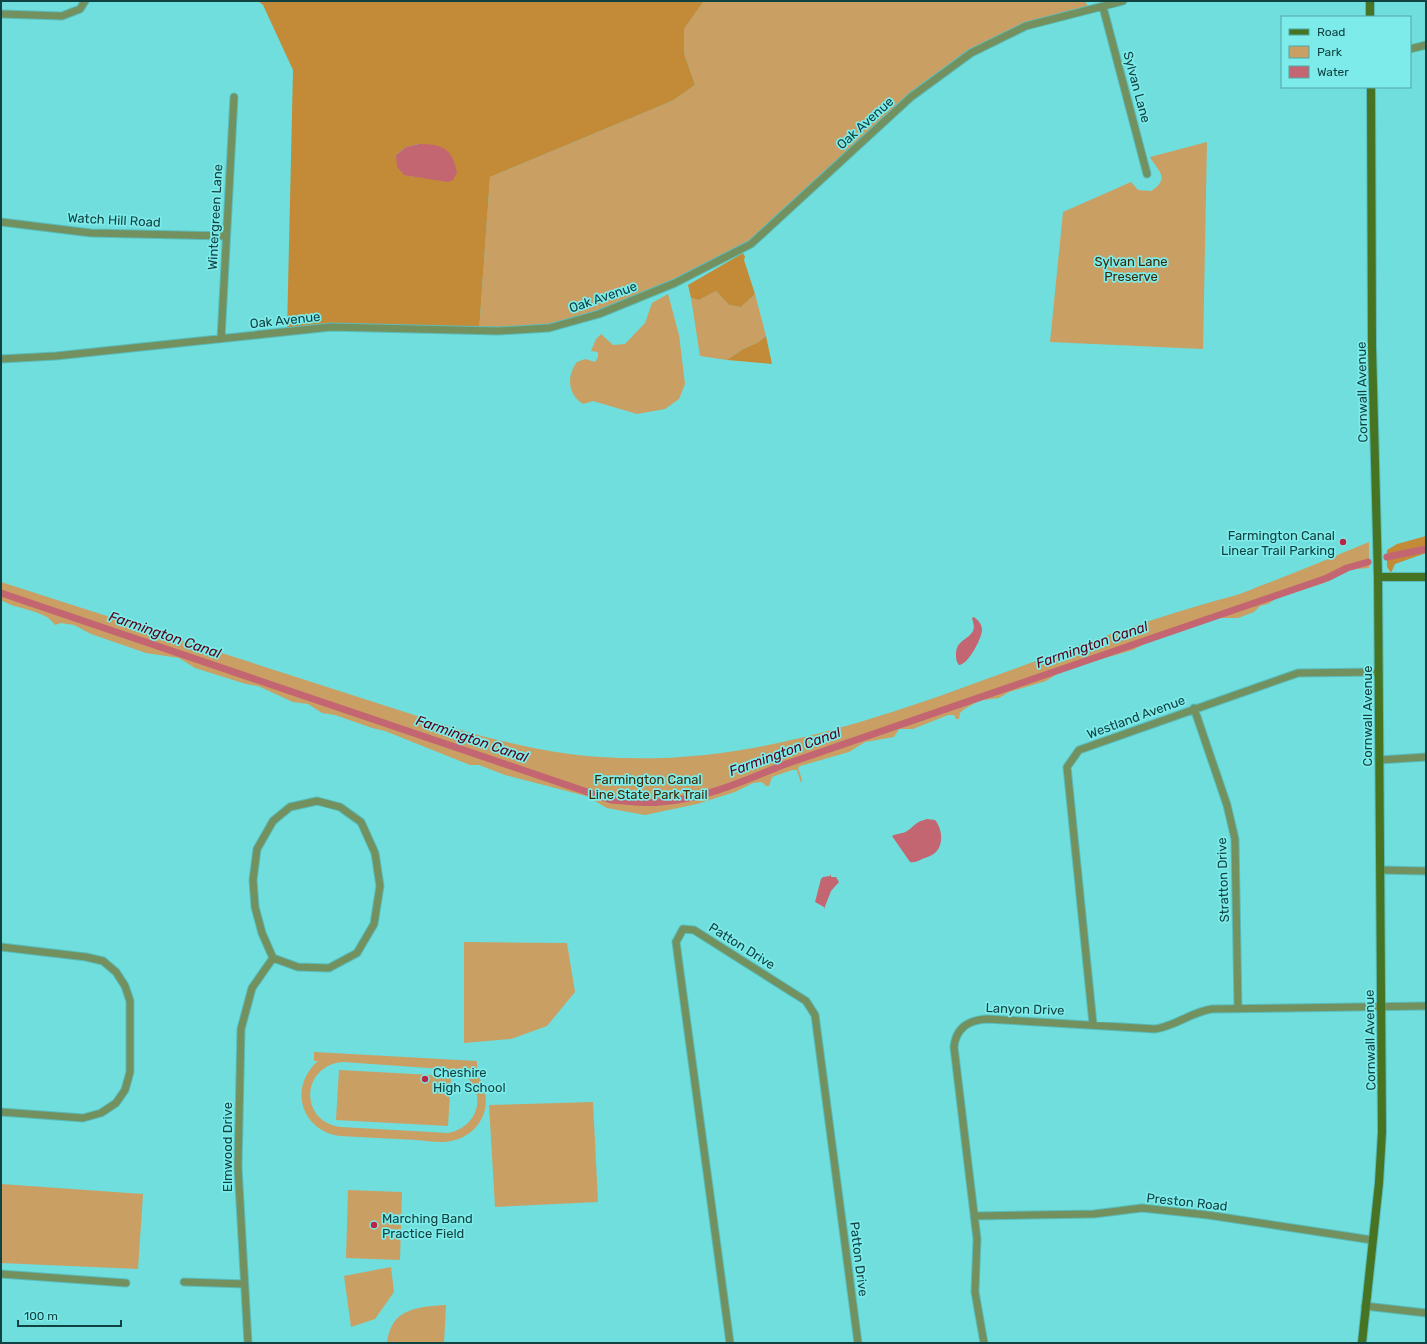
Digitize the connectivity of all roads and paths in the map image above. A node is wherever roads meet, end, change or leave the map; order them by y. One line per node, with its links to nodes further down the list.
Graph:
1 (85, 1): 5 (street)
2 (1123, 1): 4 (street, Oak Avenue)
3 (1370, 1): 6 (street)
4 (1103, 6): 11 (street, Sylvan Lane); 14 (street, Oak Avenue)
5 (1, 14)
6 (1370, 16)
7 (1426, 45): 8 (street)
8 (1411, 50)
9 (1371, 88): 16 (street, Cornwall Avenue)
10 (234, 97): 13 (street, Wintergreen Lane)
11 (1148, 174)
12 (1, 222): 13 (street, Watch Hill Road)
13 (226, 236): 14 (street, Wintergreen Lane)
14 (221, 339): 15 (street, Oak Avenue)
15 (1, 359)
16 (1378, 577): 17 (street); 18 (street, Cornwall Avenue)
17 (1426, 577)
18 (1378, 672): 19 (street, Westland Avenue); 21 (street, Cornwall Avenue)
19 (1194, 708): 28 (street, Stratton Drive); 29 (street, Westland Avenue)
20 (1426, 757): 21 (street)
21 (1379, 760): 22 (street, Cornwall Avenue)
22 (1380, 870): 23 (street); 27 (street, Cornwall Avenue)
23 (1426, 871)
24 (1, 947): 30 (street)
25 (273, 958): 25 (street); 36 (street, Elmwood Drive)
26 (1426, 1006): 27 (street, Lanyon Drive)
27 (1381, 1007): 28 (street, Lanyon Drive); 32 (street, Cornwall Avenue)
28 (1238, 1009): 29 (street, Lanyon Drive)
29 (1093, 1024): 31 (street, Lanyon Drive)
30 (1, 1112)
31 (974, 1216): 32 (street, Preston Road); 42 (street, Lanyon Drive)
32 (1372, 1240): 37 (street, Cornwall Avenue)
33 (1, 1274): 35 (street)
34 (184, 1282): 36 (street)
35 (126, 1283)
36 (244, 1284): 39 (street, Elmwood Drive)
37 (1365, 1306): 38 (street); 43 (street, Cornwall Avenue)
38 (1426, 1313)
39 (248, 1343)
40 (730, 1343): 41 (street, Patton Drive)
41 (858, 1343)
42 (984, 1343)
43 (1362, 1343)

